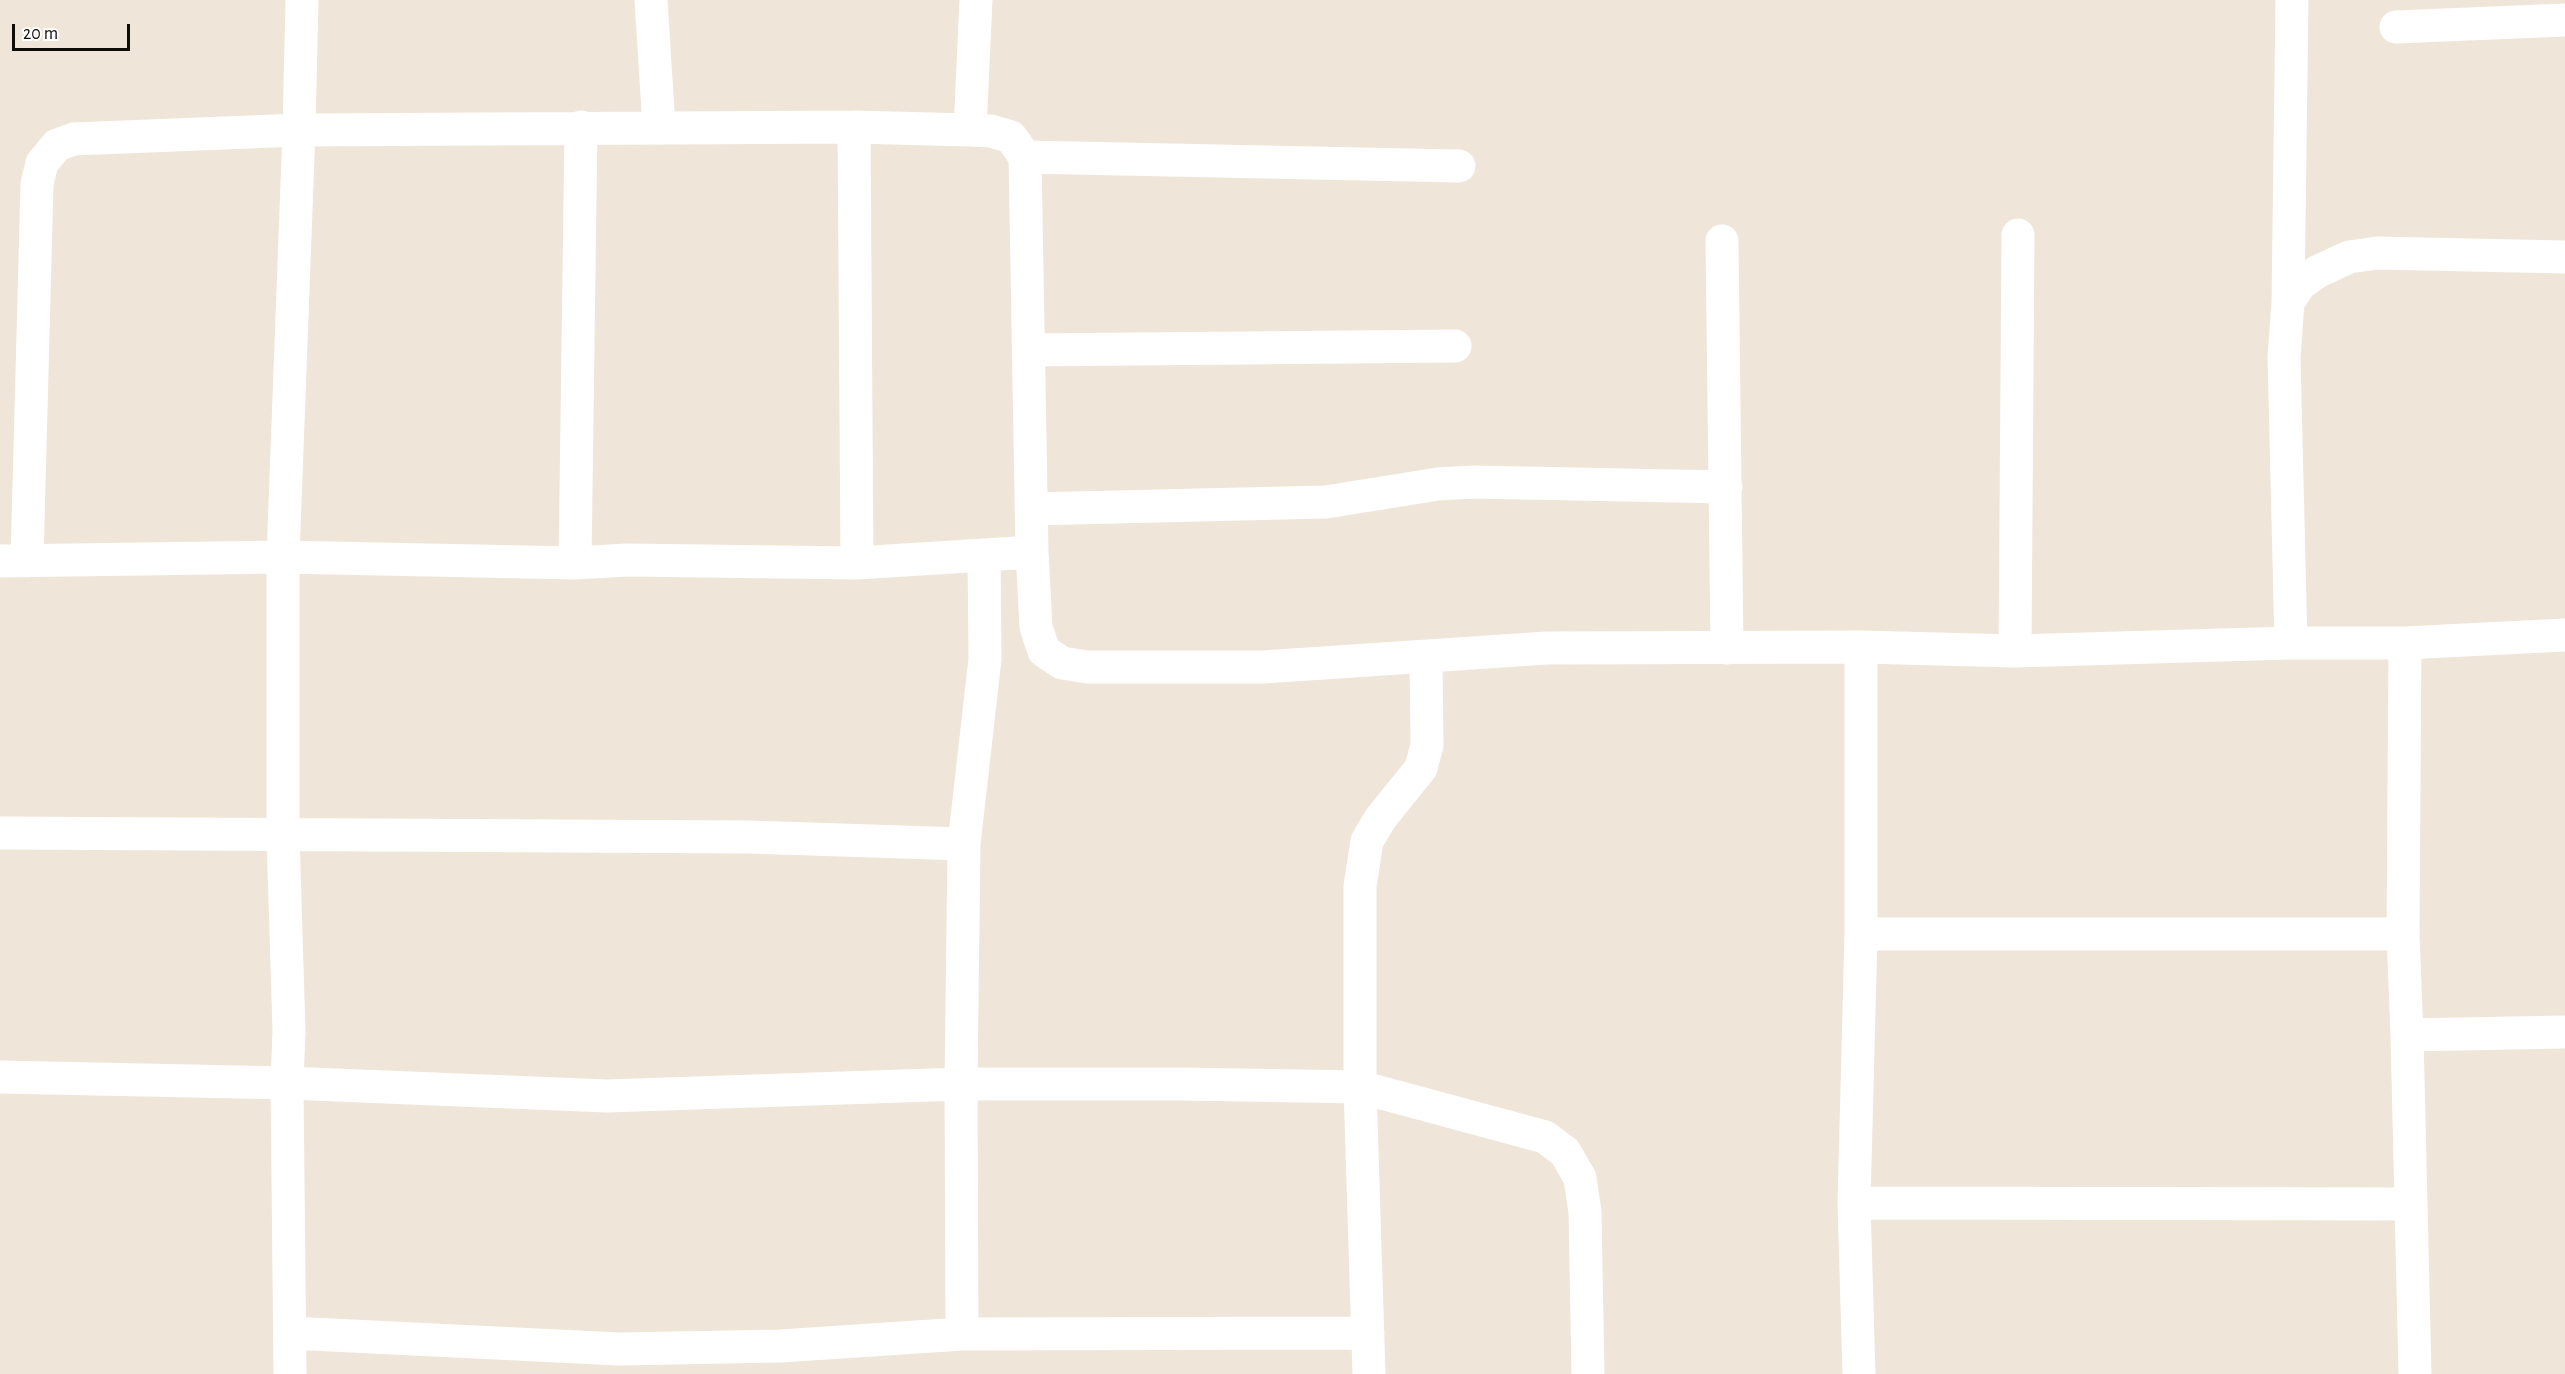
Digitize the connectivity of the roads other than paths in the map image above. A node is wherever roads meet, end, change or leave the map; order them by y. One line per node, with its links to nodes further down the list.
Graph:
1 (302, 0): 10 (street)
2 (651, 0): 7 (street)
3 (976, 0): 11 (street)
4 (2292, 0): 17 (street)
5 (2551, 14): 6 (street)
6 (2396, 27)
7 (659, 127): 8 (street); 9 (street)
8 (854, 127): 11 (street); 27 (street)
9 (581, 128): 10 (street); 26 (street)
10 (299, 130): 24 (street); 25 (street)
11 (970, 130): 12 (street)
12 (1025, 157): 13 (street); 19 (street)
13 (1459, 166)
14 (2018, 235): 33 (street)
15 (1722, 241): 20 (street)
16 (2565, 257): 17 (street)
17 (2288, 302): 30 (street)
18 (1455, 346): 19 (street)
19 (1029, 350): 21 (street)
20 (1726, 487): 21 (street); 32 (street)
21 (1031, 509): 22 (street)
22 (1032, 552): 23 (street); 34 (street)
23 (984, 556): 27 (street); 37 (street)
24 (283, 557): 25 (street); 26 (street); 36 (street)
25 (14, 561)
26 (576, 563): 27 (street)
27 (857, 563)
28 (2565, 635): 29 (street)
29 (2405, 643): 30 (street); 39 (street)
30 (2291, 644): 33 (street)
31 (1861, 647): 32 (street); 33 (street); 38 (street)
32 (1727, 648): 34 (street)
33 (2015, 651)
34 (1426, 657): 45 (street)
35 (0, 833): 36 (street)
36 (283, 836): 37 (street); 43 (street)
37 (964, 844): 44 (street)
38 (1861, 934): 39 (street); 46 (street)
39 (2403, 934): 41 (street)
40 (2565, 1032): 41 (street)
41 (2407, 1035): 47 (street)
42 (0, 1077): 43 (street)
43 (287, 1083): 44 (street); 48 (street)
44 (961, 1084): 45 (street); 50 (street)
45 (1360, 1087): 49 (street); 54 (street)
46 (1854, 1203): 47 (street); 55 (street)
47 (2410, 1204): 56 (street)
48 (290, 1333): 51 (street); 52 (street)
49 (1368, 1333): 50 (street); 53 (street)
50 (962, 1334): 51 (street)
51 (618, 1362)
52 (290, 1374)
53 (1369, 1374)
54 (1588, 1374)
55 (1858, 1374)
56 (2415, 1374)

